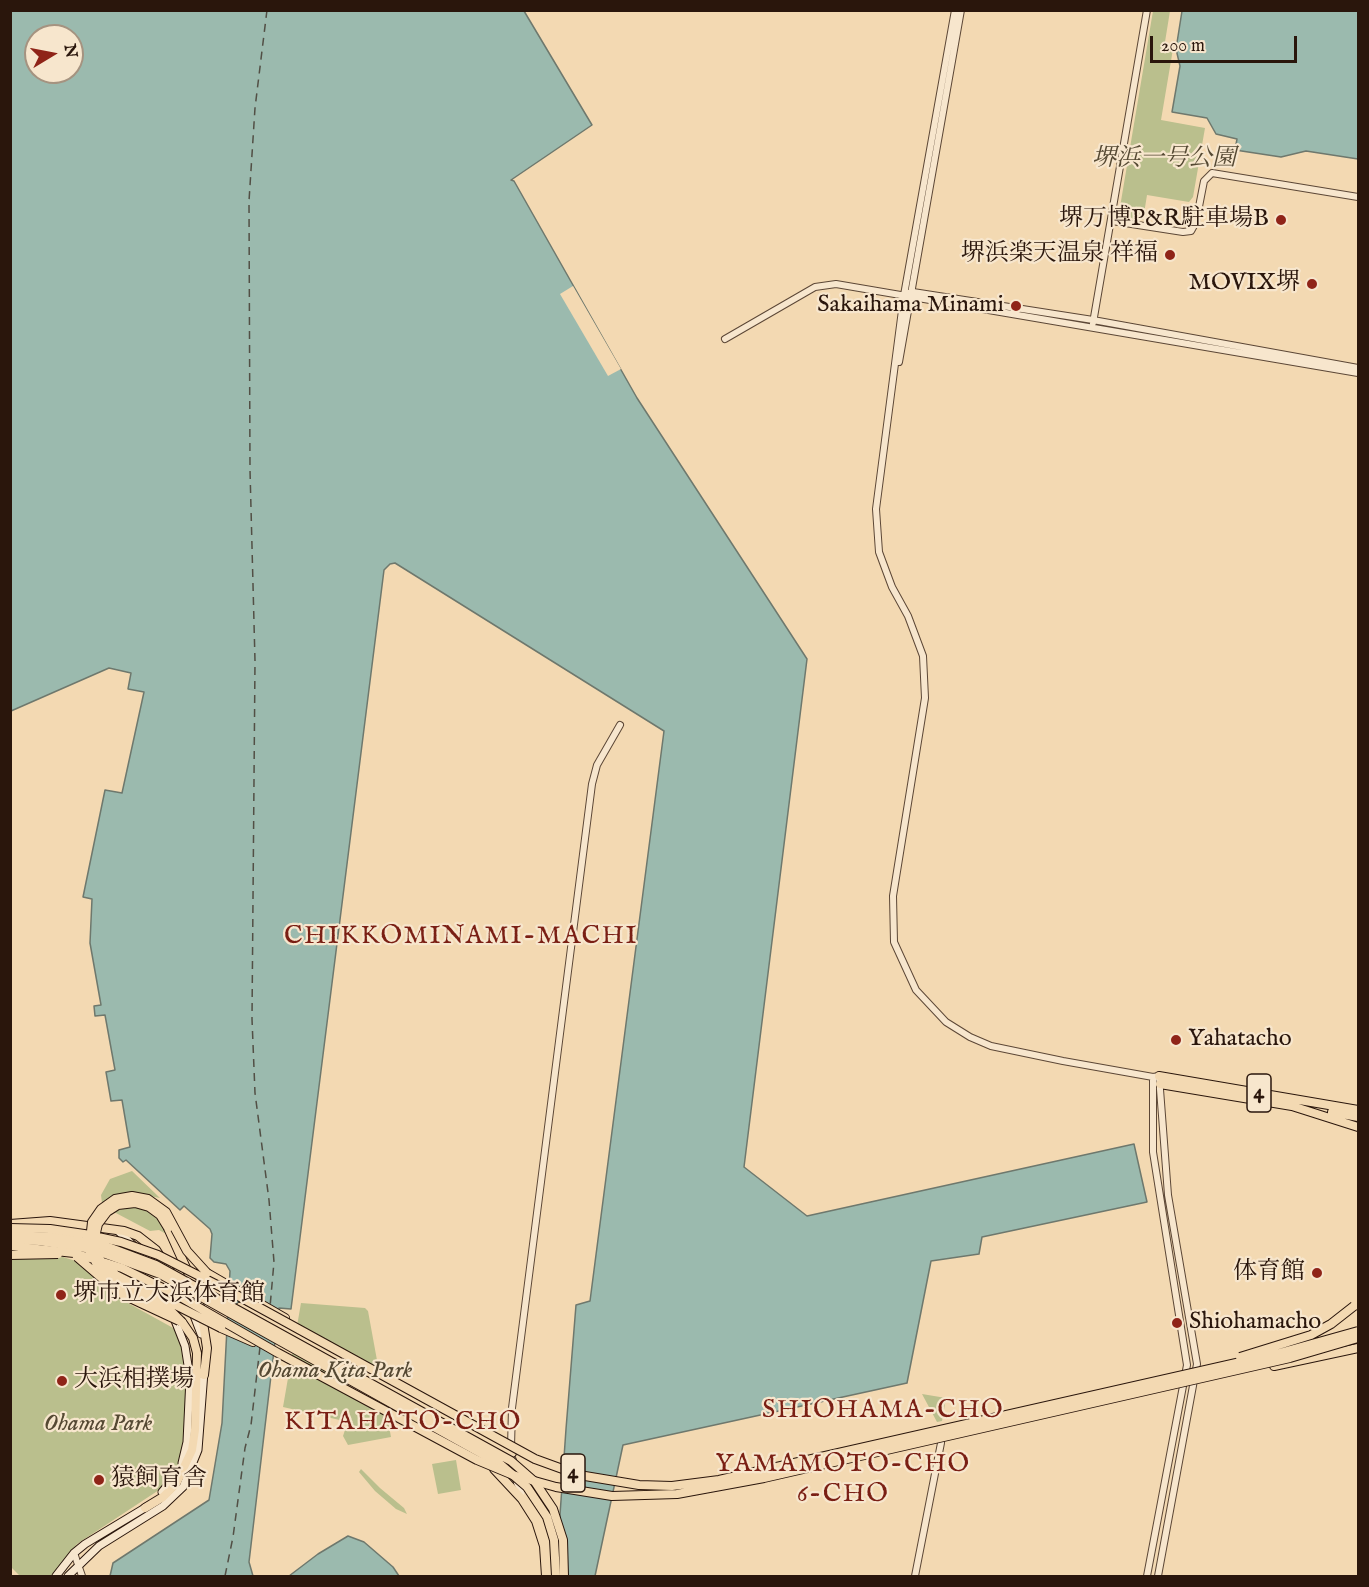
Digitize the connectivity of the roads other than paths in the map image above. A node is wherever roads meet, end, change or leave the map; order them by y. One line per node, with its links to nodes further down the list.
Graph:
1 (955, 10): 6 (street)
2 (961, 10): 7 (street)
3 (1147, 10): 5 (street)
4 (1359, 197): 5 (street)
5 (1112, 221): 8 (street)
6 (904, 295): 7 (street); 10 (street); 13 (street)
7 (912, 295): 8 (street); 9 (street); 13 (street)
8 (1094, 320): 9 (street); 11 (street)
9 (1092, 328): 12 (street)
10 (725, 339)
11 (1359, 368)
12 (1359, 374)
13 (895, 380): 15 (street)
14 (620, 725): 43 (street)
15 (1157, 1079): 16 (highway, 4); 17 (highway, 4); 40 (street); 41 (street)
16 (1321, 1104): 18 (highway); 19 (highway, 4)
17 (1292, 1106): 20 (highway); 21 (highway, 4)
18 (1359, 1106)
19 (1359, 1110)
20 (1359, 1117)
21 (1356, 1126)
22 (10, 1226): 23 (highway); 29 (street); 36 (highway, 4, bridge)
23 (113, 1228): 27 (main road); 30 (highway)
24 (10, 1235): 31 (main road, bridge)
25 (10, 1240): 31 (main road, bridge)
26 (10, 1246): 38 (highway, 4, bridge)
27 (140, 1252): 29 (street); 30 (main road)
28 (10, 1255): 33 (highway, bridge)
29 (134, 1264): 46 (main road)
30 (183, 1292): 39 (main road)
31 (211, 1298): 43 (main road, bridge); 44 (main road, bridge); 56 (main road, bridge); 57 (main road, bridge)
32 (1357, 1303): 40 (highway, 4, bridge)
33 (182, 1322): 36 (highway, bridge); 46 (highway)
34 (1359, 1331): 40 (highway, 4, bridge)
35 (1359, 1337): 41 (highway, 4, bridge)
36 (333, 1348): 40 (highway, 4, bridge)
37 (1359, 1348): 41 (highway, 4, bridge)
38 (278, 1353): 39 (highway, bridge); 41 (highway, 4, bridge)
39 (204, 1375): 50 (main road)
40 (1182, 1377): 41 (street); 59 (street)
41 (1198, 1377): 60 (street)
42 (941, 1443): 58 (street)
43 (512, 1453): 44 (main road); 45 (street)
44 (483, 1460): 47 (main road)
45 (514, 1470): 47 (street); 55 (main road)
46 (145, 1508): 48 (main road)
47 (539, 1528): 54 (main road)
48 (74, 1552): 49 (main road); 50 (street)
49 (64, 1564): 50 (street); 51 (main road)
50 (78, 1565): 52 (main road); 53 (street)
51 (56, 1576)
52 (68, 1576)
53 (82, 1576)
54 (546, 1576)
55 (551, 1576)
56 (556, 1576)
57 (564, 1576)
58 (915, 1576)
59 (1148, 1576)
60 (1158, 1576)

